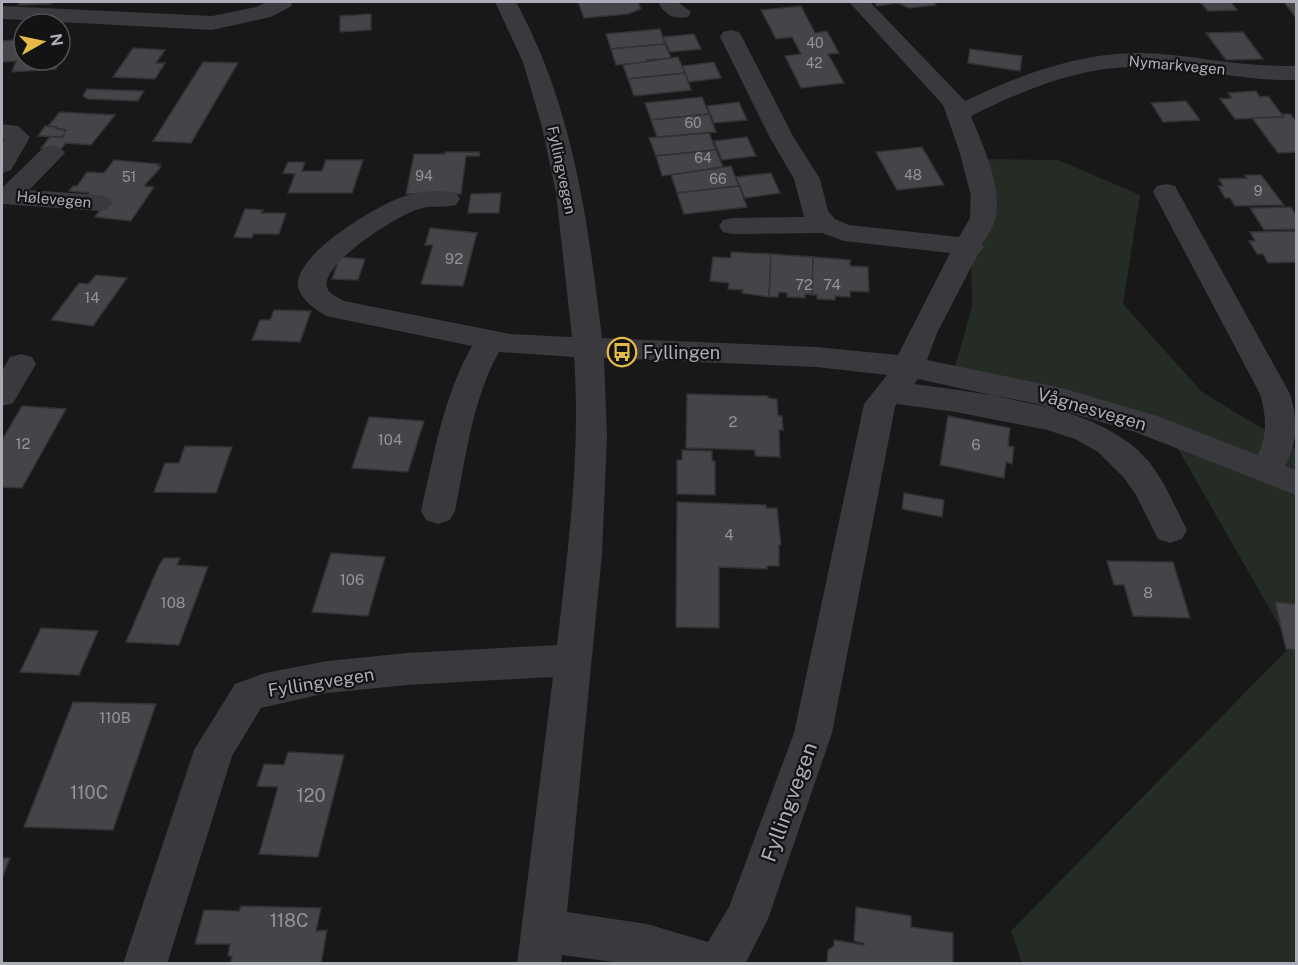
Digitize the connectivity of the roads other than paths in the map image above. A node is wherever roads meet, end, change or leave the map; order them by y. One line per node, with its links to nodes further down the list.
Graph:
1 (282, 2): 4 (street)
2 (505, 2): 20 (street, Fyllingvegen)
3 (860, 2): 8 (street)
4 (104, 10): 5 (street)
5 (2, 12)
6 (731, 37): 16 (street)
7 (1296, 73): 8 (street, Nymarkvegen)
8 (959, 113): 18 (street)
9 (2, 130): 11 (street, Hølevegen)
10 (51, 153): 13 (street, Hølevegen)
11 (2, 165)
12 (1166, 192): 25 (street)
13 (5, 195): 15 (street, Hølevegen)
14 (447, 199): 19 (street)
15 (99, 203)
16 (825, 225): 17 (street); 18 (street)
17 (732, 226)
18 (970, 247): 22 (street)
19 (489, 342): 20 (street); 27 (street)
20 (588, 346): 22 (street, Vågnesvegen); 29 (street, Fyllingvegen)
21 (21, 364): 24 (street)
22 (911, 367): 23 (street); 25 (street, Vågnesvegen)
23 (890, 392): 28 (street, Vågnesvegen); 33 (street, Fyllingvegen)
24 (2, 395)
25 (1267, 470): 26 (street, Vågnesvegen)
26 (1296, 483)
27 (438, 512)
28 (1170, 530)
29 (574, 660): 30 (street, Fyllingvegen); 31 (street, Fyllingvegen)
30 (541, 948): 32 (street)
31 (146, 963)
32 (708, 963)
33 (720, 963)

